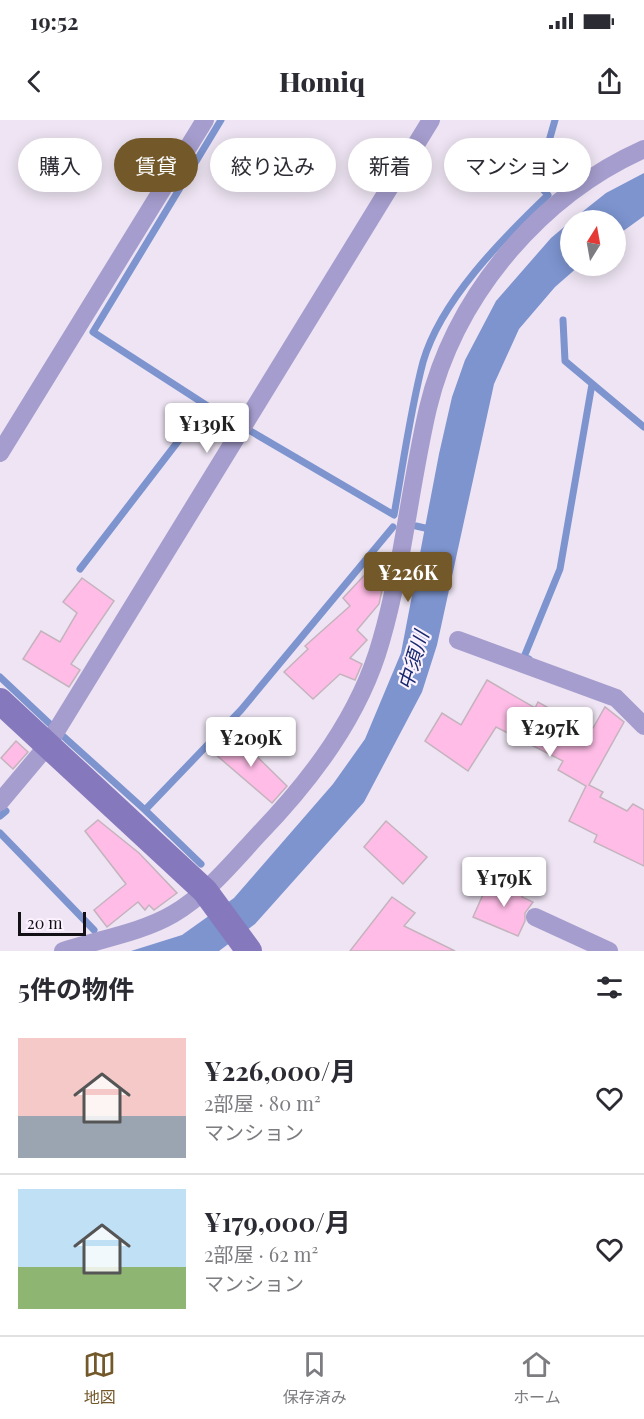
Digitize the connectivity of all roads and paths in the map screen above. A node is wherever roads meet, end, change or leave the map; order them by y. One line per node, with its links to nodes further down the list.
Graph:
1 (205, 120): 4 (street)
2 (431, 120): 8 (street)
3 (644, 149): 10 (street)
4 (0, 453)
5 (458, 640): 7 (street)
6 (0, 701): 8 (street)
7 (644, 726)
8 (47, 746): 9 (street); 10 (street)
9 (0, 802)
10 (210, 896): 12 (street); 13 (street)
11 (535, 917): 14 (street)
12 (246, 947)
13 (63, 951)
14 (609, 951)

